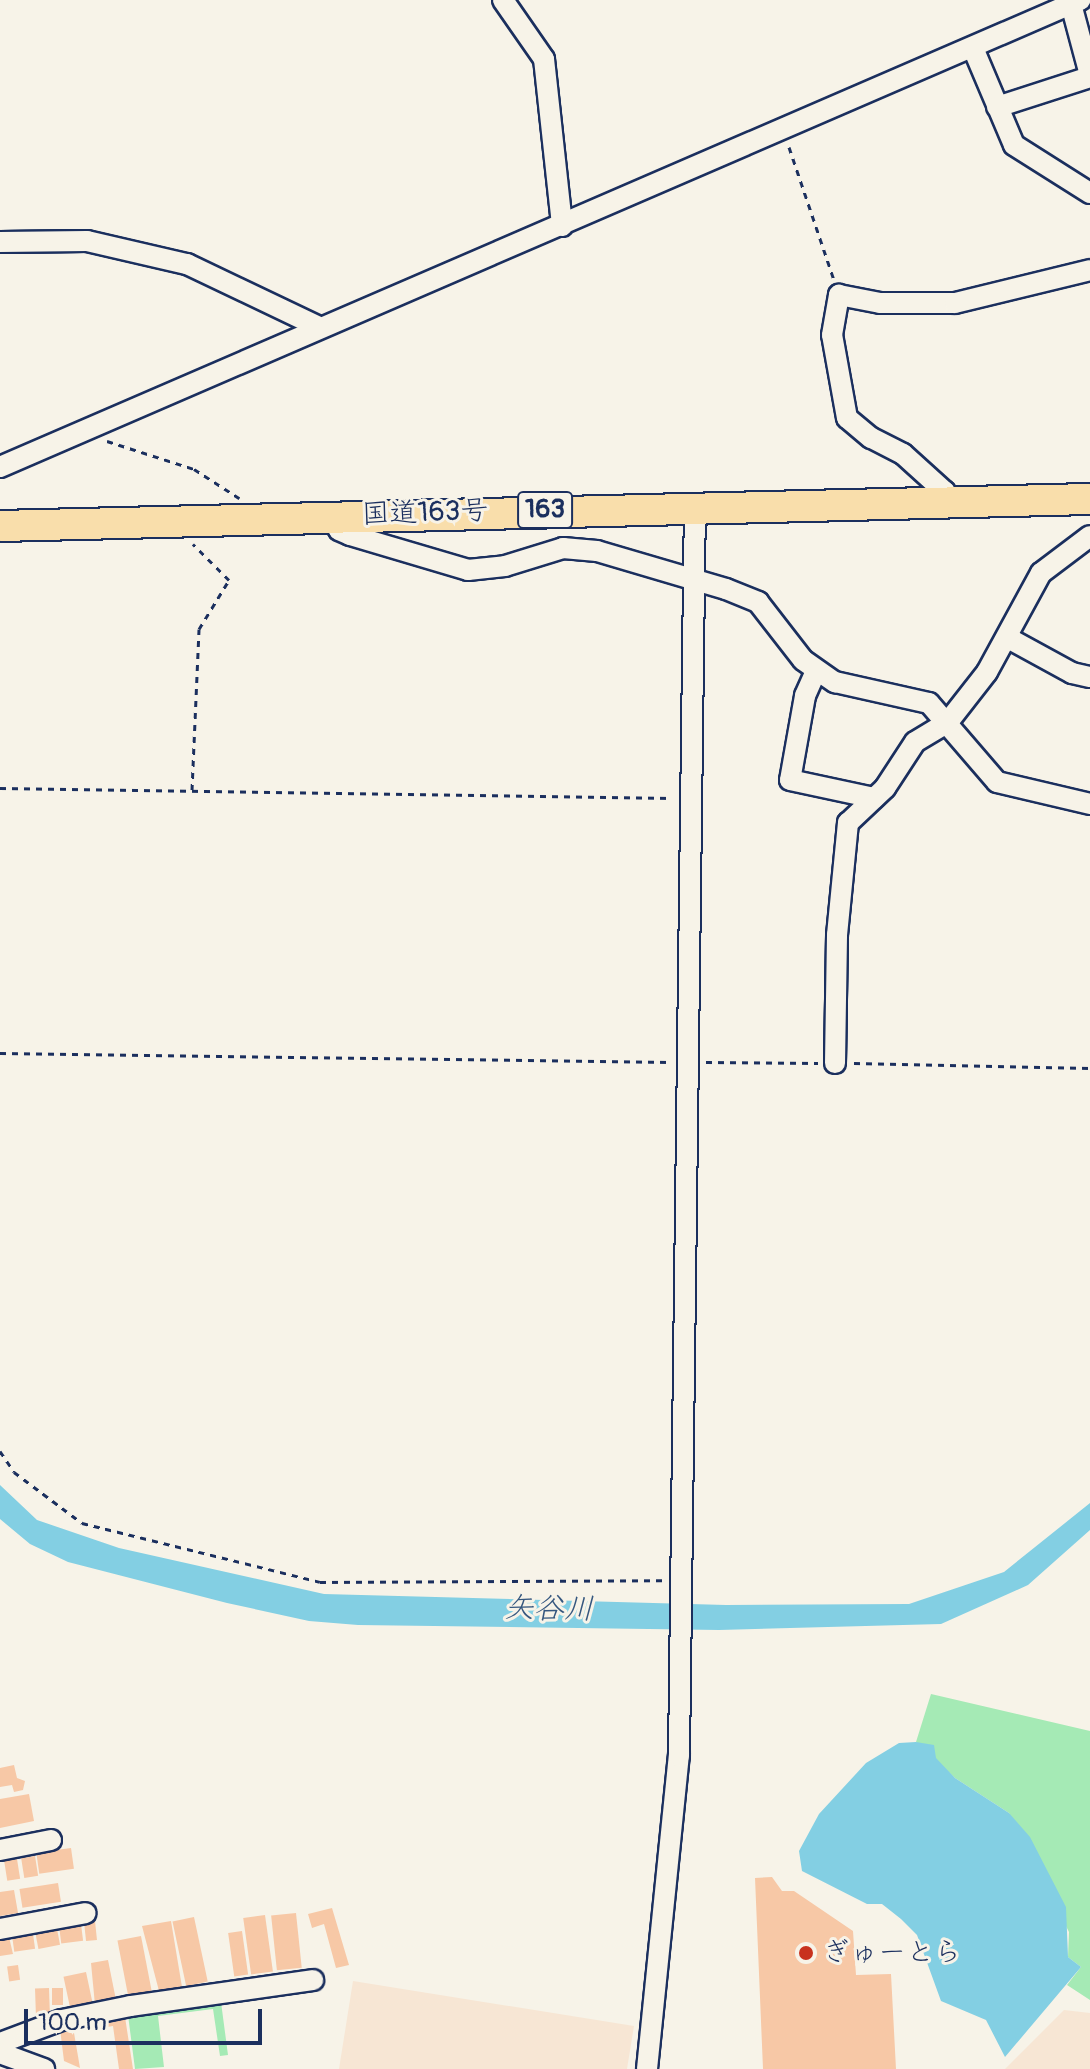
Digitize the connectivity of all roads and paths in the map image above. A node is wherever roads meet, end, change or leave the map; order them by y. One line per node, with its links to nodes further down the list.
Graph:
1 (503, 0): 8 (street)
2 (1075, 2): 3 (street); 4 (street)
3 (973, 48): 5 (street); 6 (street)
4 (1090, 76): 5 (street)
5 (997, 107): 7 (street)
6 (783, 128): 8 (street); 11 (path)
7 (1090, 193)
8 (562, 226): 12 (street)
9 (0, 242): 12 (street)
10 (1090, 270): 11 (street)
11 (839, 295): 16 (street)
12 (317, 326): 13 (street)
13 (73, 432): 14 (street); 19 (path)
14 (0, 467)
15 (1090, 499): 16 (highway, 国道163号 / 163)
16 (949, 505): 17 (highway, 国道163号 / 163)
17 (695, 507): 18 (highway, 国道163号 / 163); 23 (street)
18 (333, 516): 19 (highway, 国道163号 / 163); 23 (street)
19 (245, 518): 20 (highway, 国道163号 / 163)
20 (183, 520): 21 (highway, 国道163号 / 163); 29 (path)
21 (0, 526)
22 (1090, 536): 24 (street)
23 (696, 579): 25 (street); 30 (street)
24 (1008, 638): 26 (street); 27 (street)
25 (816, 671): 27 (street); 31 (street)
26 (1090, 677)
27 (948, 722): 31 (street); 32 (street)
28 (0, 788): 29 (path)
29 (192, 790): 30 (path)
30 (694, 798): 34 (street)
31 (874, 798): 35 (street)
32 (1090, 804)
33 (0, 1053): 34 (path)
34 (688, 1062): 35 (path); 38 (street)
35 (835, 1063): 36 (path)
36 (1090, 1068)
37 (0, 1451): 38 (path)
38 (684, 1583): 47 (street)
39 (51, 1840): 40 (street)
40 (0, 1850)
41 (86, 1913): 42 (street)
42 (0, 1929)
43 (313, 1980): 44 (street)
44 (0, 2043)
45 (0, 2053): 46 (street)
46 (44, 2069)
47 (647, 2069)

